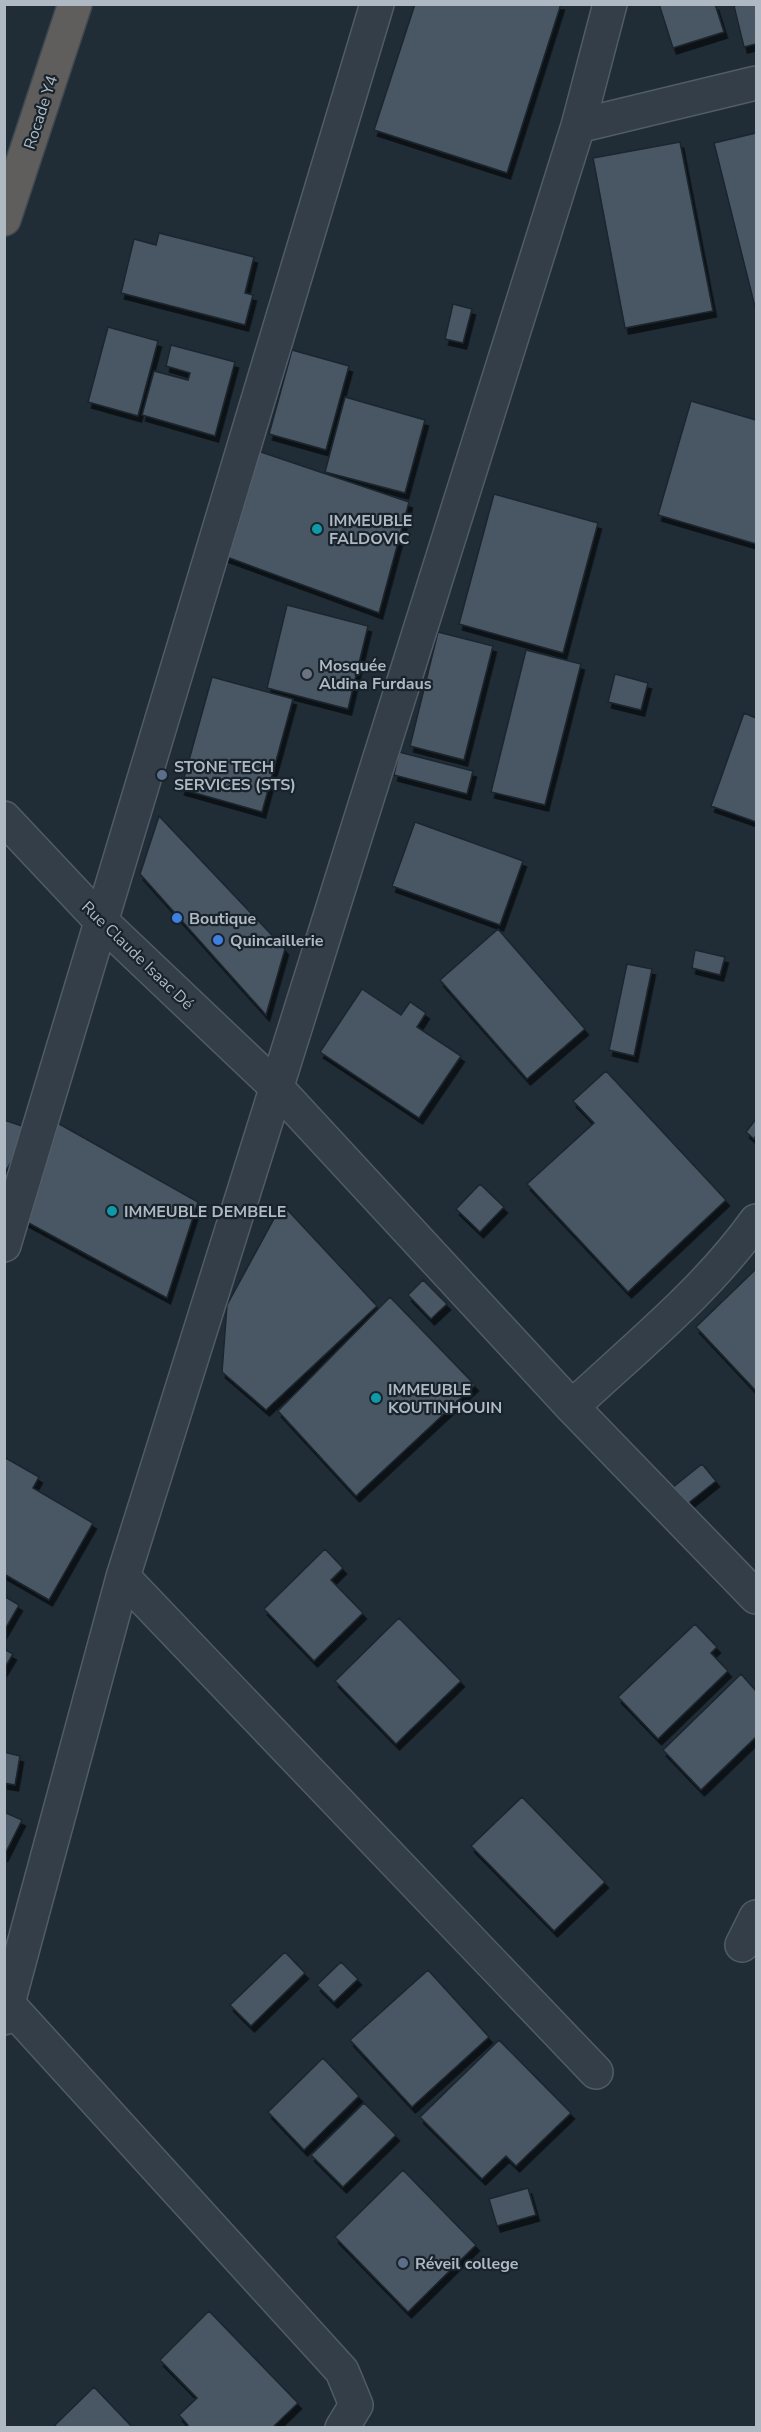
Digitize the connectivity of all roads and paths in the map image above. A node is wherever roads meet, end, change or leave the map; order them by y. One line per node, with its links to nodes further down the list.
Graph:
1 (75, 4): 6 (highway, Rocade Y4)
2 (377, 4): 8 (street)
3 (610, 4): 5 (street)
4 (756, 83): 5 (street)
5 (578, 126): 9 (street)
6 (4, 219)
7 (4, 818): 8 (street, Rue Claude Isaac Dé)
8 (100, 920): 9 (street, Rue Claude Isaac Dé); 11 (street)
9 (276, 1087): 12 (street, Rue Claude Isaac Dé); 13 (street)
10 (756, 1221): 12 (street)
11 (4, 1245)
12 (572, 1407): 14 (street, Rue Claude Isaac Dé)
13 (123, 1577): 15 (street); 16 (street)
14 (756, 1597)
15 (7, 2011): 17 (street)
16 (596, 2072)
17 (342, 2427)

